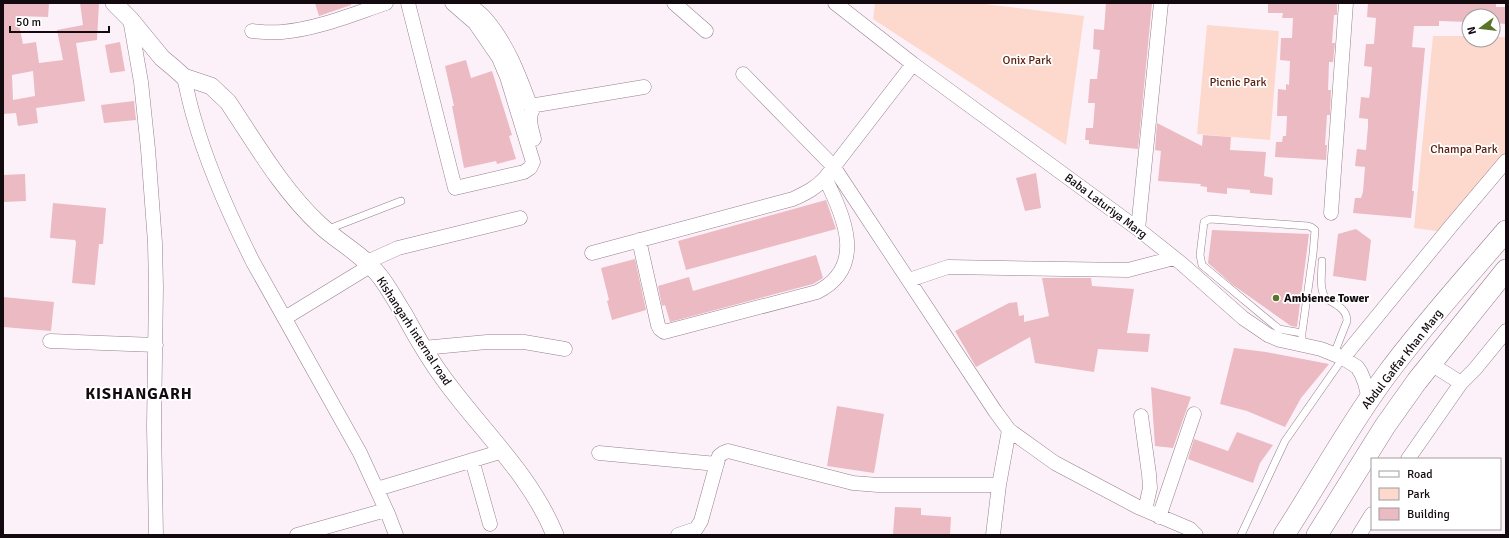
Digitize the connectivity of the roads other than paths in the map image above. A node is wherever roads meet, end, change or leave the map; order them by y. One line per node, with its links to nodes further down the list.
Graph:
1 (114, 3): 10 (street)
2 (386, 3): 12 (street)
3 (408, 3): 4 (street)
4 (452, 3)
5 (467, 3): 17 (street)
6 (674, 3): 11 (street)
7 (835, 3): 13 (street, Baba Laturiya Marg)
8 (1161, 3): 25 (street)
9 (1346, 3): 23 (street)
10 (130, 19): 15 (street); 40 (street)
11 (706, 31)
12 (252, 32)
13 (913, 64): 20 (street); 25 (street, Baba Laturiya Marg)
14 (743, 74): 20 (street)
15 (184, 77): 26 (street, Kishangarh internal road); 36 (street)
16 (644, 87): 17 (street)
17 (532, 110): 18 (street)
18 (540, 157)
19 (1506, 161): 43 (street)
20 (833, 166): 21 (street); 35 (street)
21 (825, 178): 28 (street); 28 (street)
22 (401, 201): 26 (lane)
23 (1331, 214)
24 (520, 218): 32 (street)
25 (1138, 229): 30 (street, Baba Laturiya Marg)
26 (326, 230): 32 (street, Kishangarh internal road)
27 (1506, 231): 46 (main road, Abdul Gaffar Khan Marg)
28 (639, 240): 29 (street)
29 (592, 253)
30 (1174, 258): 33 (street, Baba Laturiya Marg); 35 (street)
31 (1322, 261): 43 (lane)
32 (368, 264): 36 (street); 41 (street, Kishangarh internal road)
33 (1199, 270): 38 (street, Baba Laturiya Marg); 38 (lane)
34 (1506, 270): 44 (main road)
35 (909, 280): 49 (street)
36 (285, 318): 56 (street)
37 (1506, 331): 45 (street)
38 (1302, 339): 43 (street, Baba Laturiya Marg)
39 (50, 341): 40 (street)
40 (156, 345): 63 (street)
41 (423, 348): 42 (street); 50 (street, Kishangarh internal road)
42 (565, 349)
43 (1339, 356): 46 (street, Baba Laturiya Marg); 70 (lane)
44 (1431, 364): 45 (street); 72 (main road)
45 (1461, 383): 52 (street)
46 (1369, 399): 71 (main road, Abdul Gaffar Khan Marg)
47 (1194, 414): 60 (street)
48 (1141, 416): 58 (street)
49 (1009, 430): 55 (street); 58 (street)
50 (503, 451): 53 (street); 66 (street, Kishangarh internal road)
51 (599, 453): 54 (street)
52 (1409, 458)
53 (472, 460): 56 (street); 61 (street)
54 (717, 464): 55 (street); 67 (street)
55 (999, 485): 68 (street)
56 (377, 489): 57 (street)
57 (386, 510): 64 (street); 65 (street)
58 (1145, 510): 60 (street)
59 (1371, 516): 62 (street)
60 (1159, 517): 69 (street)
61 (490, 524)
62 (1363, 534)
63 (156, 535)
64 (297, 535)
65 (396, 535)
66 (555, 535)
67 (678, 535)
68 (992, 535)
69 (1196, 535)
70 (1241, 535)
71 (1284, 535)
72 (1317, 535)

